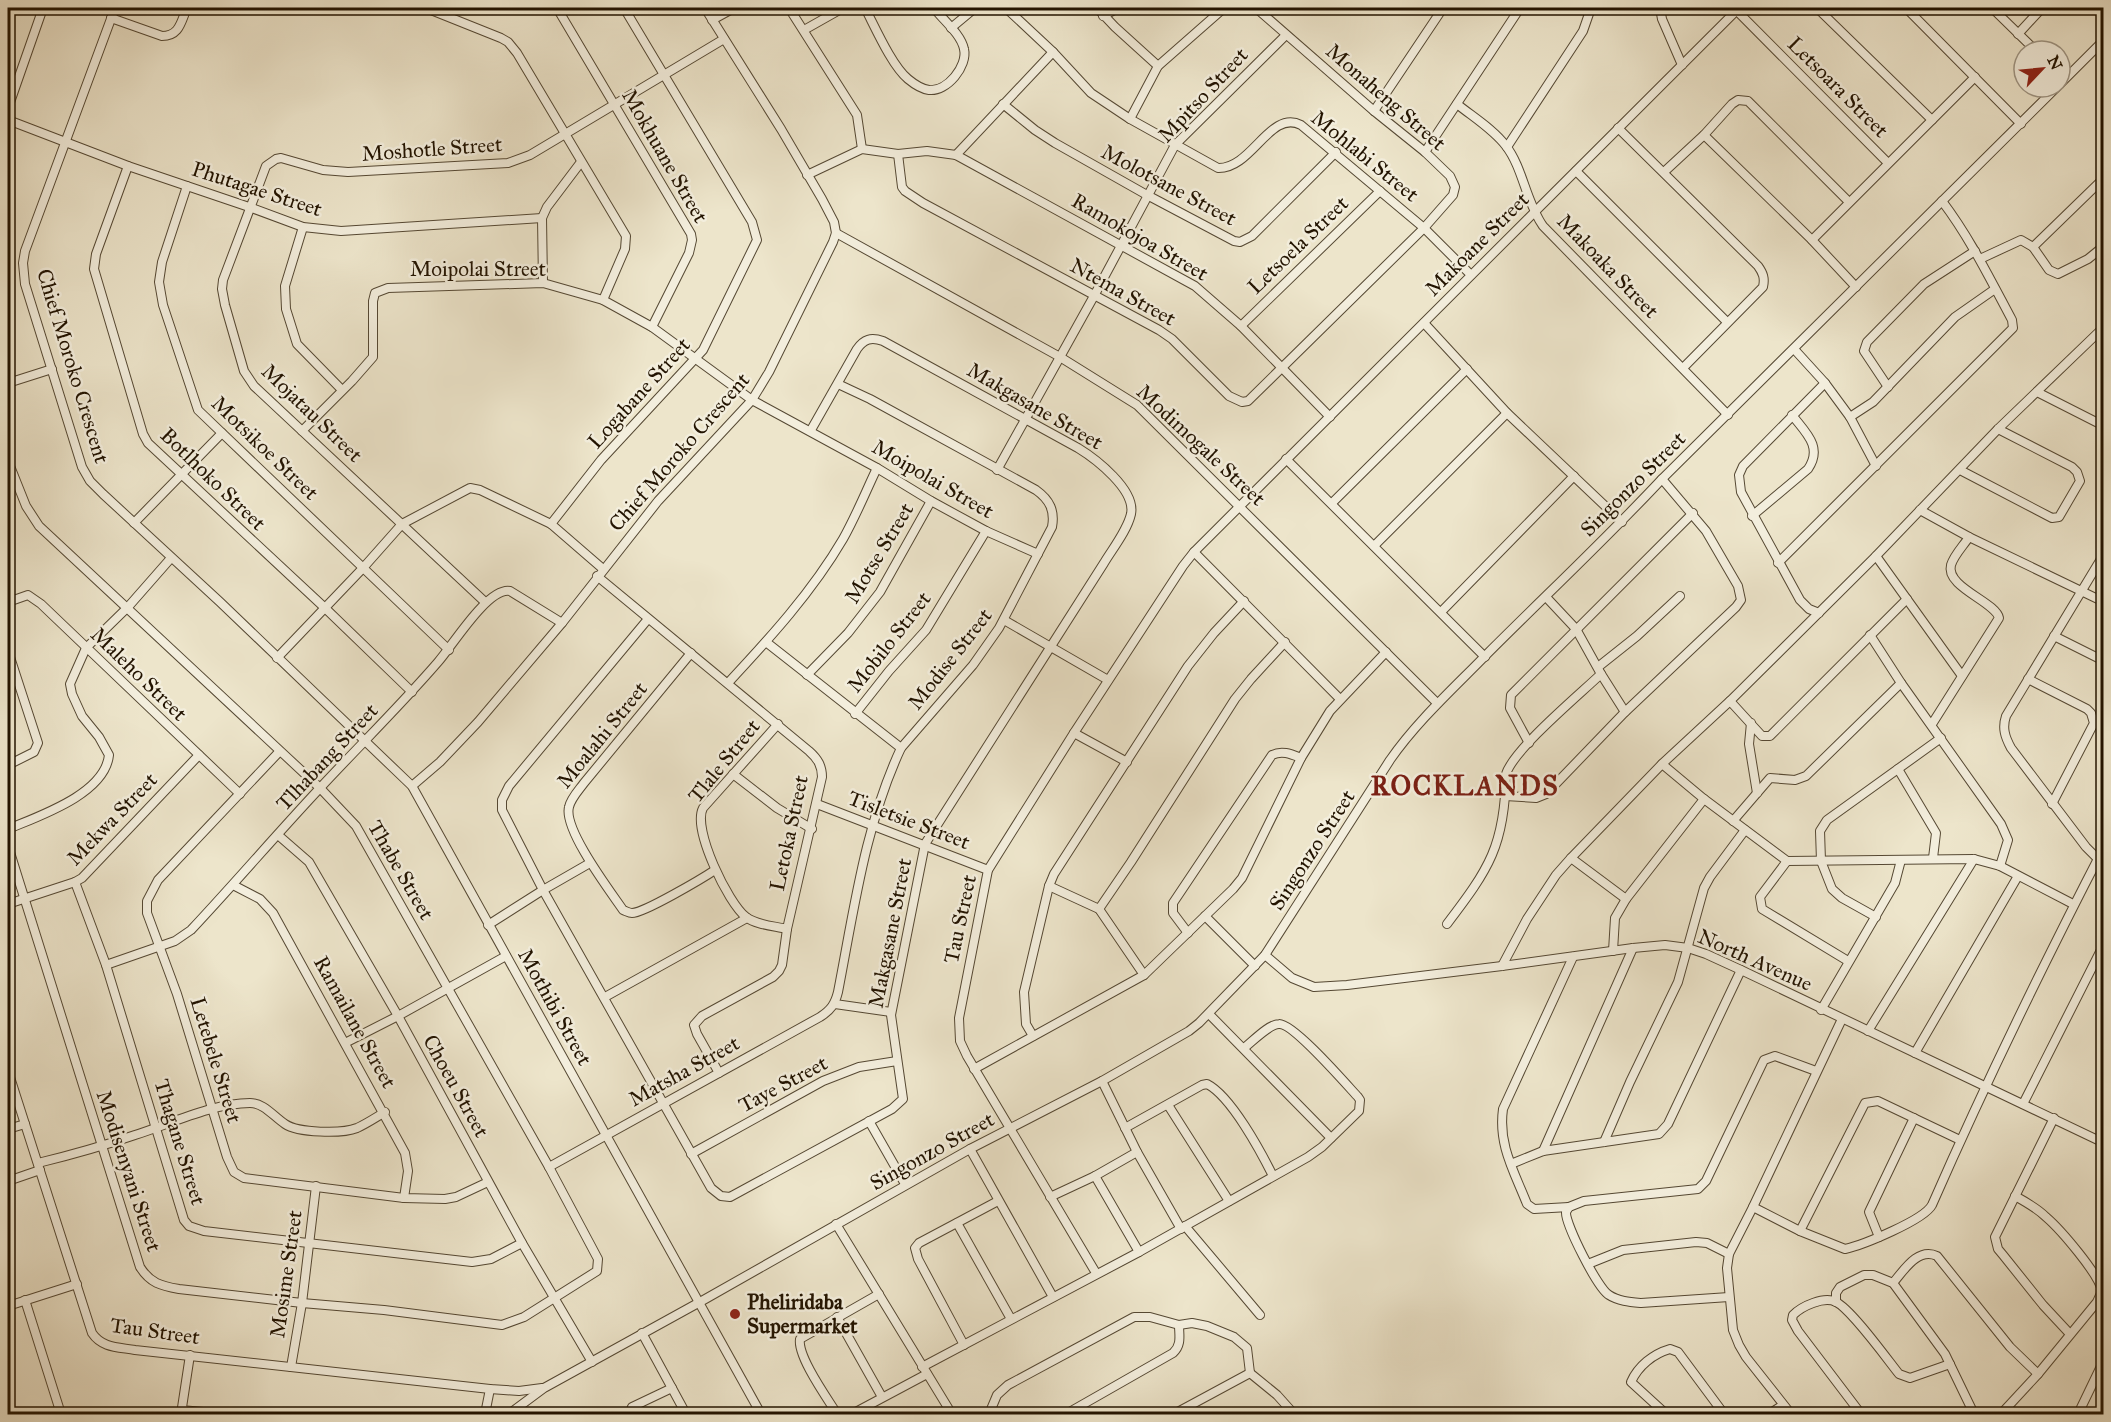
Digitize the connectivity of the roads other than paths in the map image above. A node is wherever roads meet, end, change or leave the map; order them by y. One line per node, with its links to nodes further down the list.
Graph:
1 (43, 8): 49 (street)
2 (115, 8): 30 (street, Chief Moroko Crescent)
3 (187, 8): 30 (street)
4 (426, 8): 28 (street)
5 (557, 8): 46 (street, Mokhuane Street)
6 (624, 8): 43 (street, Logabane Street)
7 (705, 8): 31 (street)
8 (734, 8): 31 (street)
9 (789, 8): 33 (street)
10 (843, 8): 33 (street)
11 (865, 8): 32 (street)
12 (934, 8): 32 (street)
13 (975, 8): 32 (street)
14 (1006, 8): 39 (street, Mohlabi Street)
15 (1097, 8): 29 (street)
16 (1118, 8): 29 (street)
17 (1224, 8): 41 (street)
18 (1257, 8): 34 (street, Monaheng Street)
19 (1443, 8): 50 (street)
20 (1520, 8): 48 (street)
21 (1591, 8): 60 (street)
22 (1660, 8): 40 (street)
23 (1817, 8): 53 (street)
24 (1906, 8): 44 (street)
25 (1992, 8): 35 (street)
26 (2042, 8): 35 (street)
27 (1738, 9): 40 (street, Makoane Street); 67 (street, Letsoara Street)
28 (438, 10): 56 (street)
29 (1103, 16): 41 (street)
30 (111, 18): 58 (street, Chief Moroko Crescent)
31 (712, 20): 36 (street)
32 (951, 28)
33 (804, 30): 61 (street)
34 (1286, 34): 50 (street, Monaheng Street); 59 (street, Mpitso Street)
35 (2018, 34): 37 (street)
36 (724, 39): 43 (street, Moshotle Street); 71 (street)
37 (2023, 39)
38 (2102, 44): 42 (street, Singonzo Street)
39 (1053, 52): 47 (street); 51 (street, Mohlabi Street)
40 (1682, 65): 55 (street, Makoane Street)
41 (1158, 66): 51 (street)
42 (2072, 70)
43 (664, 75): 46 (street, Moshotle Street); 104 (street, Logabane Street)
44 (1975, 77): 53 (street); 54 (street)
45 (2044, 99): 54 (street, Singonzo Street)
46 (614, 104): 56 (street, Moshotle Street); 100 (street, Mokhuane Street)
47 (1003, 104): 65 (street); 75 (street, Molotsane Street)
48 (1457, 104): 60 (street, Makoaka Street); 63 (street)
49 (8, 108)
50 (1374, 111): 63 (street, Monaheng Street)
51 (1130, 119): 59 (street, Mohlabi Street)
52 (8, 120): 58 (street, Phutagae Street)
53 (1932, 120): 67 (street)
54 (2021, 124): 77 (street, Singonzo Street)
55 (1618, 128): 69 (street, Makoane Street); 70 (street)
56 (565, 135): 66 (street); 79 (street, Moshotle Street)
57 (1704, 135): 70 (street); 78 (street); 85 (street)
58 (66, 143): 68 (street, Phutagae Street); 106 (street, Chief Moroko Crescent)
59 (1175, 145): 62 (street, Mohlabi Street); 75 (street, Mpitso Street)
60 (1507, 147): 80 (street, Makoaka Street)
61 (862, 149): 64 (street); 71 (street)
62 (1336, 152): 74 (street, Mohlabi Street); 75 (street, Molotsane Street)
63 (1425, 152): 76 (street, Monaheng Street)
64 (898, 154): 65 (street, Ramokojoa Street); 95 (street, Ntema Street)
65 (956, 155): 86 (street, Ramokojoa Street)
66 (581, 162): 81 (street); 96 (street)
67 (1888, 163): 78 (street)
68 (128, 166): 73 (street, Phutagae Street); 133 (street, Botlhoko Street)
69 (1576, 171): 80 (street, Makoane Street); 97 (street)
70 (1664, 171): 97 (street)
71 (807, 175): 84 (street)
72 (2103, 178): 88 (street)
73 (187, 186): 79 (street, Phutagae Street); 126 (street, Motsikoe Street)
74 (1380, 191): 83 (street, Mohlabi Street); 99 (street, Letsoela Street)
75 (1147, 195): 86 (street, Mpitso Street)
76 (1454, 195): 83 (street, Ntema Street)
77 (1942, 201): 89 (street); 93 (street, Singonzo Street)
78 (1849, 202): 85 (street)
79 (249, 207): 82 (street, Phutagae Street); 125 (street, Mojatau Street)
80 (1534, 213): 91 (street, Makoane Street); 108 (street, Makoaka Street)
81 (542, 218): 82 (street, Phutagae Street); 92 (street)
82 (303, 227): 113 (street)
83 (1424, 228): 91 (street, Mohlabi Street); 105 (street, Ntema Street)
84 (836, 233): 103 (street, Modimogale Street); 115 (street, Chief Moroko Crescent)
85 (1812, 240): 93 (street)
86 (1121, 246): 95 (street, Mpitso Street); 99 (street, Ramokojoa Street)
87 (2103, 246): 88 (street)
88 (2033, 247): 90 (street)
89 (1975, 251): 90 (street); 112 (street)
90 (1980, 259): 94 (street)
91 (1471, 275): 98 (street, Makoane Street)
92 (543, 283): 96 (street, Moipolai Street); 113 (street, Moipolai Street)
93 (1856, 286): 102 (street, Singonzo Street)
94 (1995, 289): 112 (street); 129 (street)
95 (1094, 296): 103 (street, Mpitso Street); 105 (street, Ntema Street)
96 (603, 300): 100 (street, Moipolai Street)
97 (1727, 322): 108 (street)
98 (1424, 323): 107 (street); 119 (street, Makoane Street)
99 (1241, 326): 105 (street, Ramokojoa Street)
100 (652, 327): 104 (street, Moipolai Street)
101 (2103, 327): 114 (street)
102 (1794, 349): 110 (street); 117 (street, Singonzo Street)
103 (1060, 357): 121 (street, Mpitso Street); 138 (street, Modimogale Street)
104 (694, 359): 115 (street, Moipolai Street); 145 (street, Logabane Street)
105 (1282, 368): 119 (street, Ramokojoa Street)
106 (52, 369): 109 (street); 143 (street, Chief Moroko Crescent)
107 (1467, 369): 116 (street); 137 (street)
108 (1683, 369): 117 (street, Makoaka Street)
109 (8, 383)
110 (1825, 383): 118 (street); 120 (street)
111 (837, 384): 121 (street, Makgasane Street); 124 (street, Makgasane Street); 131 (street, Modise Street)
112 (1888, 387): 120 (street)
113 (342, 390): 125 (street, Moipolai Street)
114 (2037, 392): 122 (street); 123 (street)
115 (752, 400): 124 (street, Moipolai Street); 156 (street, Chief Moroko Crescent)
116 (1507, 413): 134 (street); 148 (street)
117 (1728, 415): 135 (street, Singonzo Street)
118 (1792, 415): 141 (street); 141 (street)
119 (1330, 417): 127 (street, Makoane Street)
120 (1850, 417): 129 (street)
121 (1026, 419): 131 (street, Mpitso Street); 178 (street, Makgasane Street)
122 (2103, 426)
123 (1998, 429): 132 (street); 132 (street)
124 (811, 430): 130 (street, Moipolai Street)
125 (302, 431): 144 (street, Mojatau Street)
126 (222, 433): 133 (street); 155 (street, Motsikoe Street)
127 (1286, 459): 137 (street); 138 (street, Makoane Street)
128 (8, 460): 166 (street, Thabe Street)
129 (1876, 466): 154 (street)
130 (877, 468): 136 (street, Moipolai Street); 176 (street)
131 (997, 470): 150 (street, Modise Street)
132 (1959, 470): 139 (street)
133 (181, 474): 143 (street); 167 (street, Botlhoko Street)
134 (1574, 476): 142 (street); 168 (street)
135 (1662, 479): 140 (street); 142 (street, Singonzo Street)
136 (931, 501): 146 (street, Moipolai Street); 188 (street, Motse Street)
137 (1332, 503): 148 (street)
138 (1240, 506): 149 (street, Tau Street); 182 (street, Modimogale Street)
139 (1920, 510): 147 (street); 152 (street)
140 (1693, 513): 173 (street); 198 (street)
141 (1752, 516): 154 (street)
142 (1622, 522): 160 (street, Singonzo Street)
143 (134, 523): 153 (street, Chief Moroko Crescent)
144 (402, 524): 145 (street); 155 (street); 164 (street, Mojatau Street)
145 (551, 524): 156 (street)
146 (986, 531): 150 (street, Moipolai Street); 199 (street, Mobilo Street)
147 (1969, 537): 158 (street); 189 (street)
148 (1374, 546): 168 (street)
149 (1194, 552): 162 (street); 191 (street, Tau Street)
150 (1038, 554): 171 (street, Modise Street)
151 (2103, 554): 158 (street)
152 (1876, 556): 161 (street); 169 (street)
153 (171, 558): 166 (street); 185 (street, Chief Moroko Crescent)
154 (1778, 563): 169 (street)
155 (363, 568): 167 (street); 180 (street, Motsikoe Street)
156 (603, 569): 157 (street, Chief Moroko Crescent)
157 (597, 576): 170 (street, Letoka Street); 172 (street, Chief Moroko Crescent)
158 (2081, 591): 165 (street); 175 (street)
159 (1680, 596): 187 (street)
160 (1545, 597): 173 (street); 184 (street, Singonzo Street)
161 (1906, 599): 174 (street); 189 (street)
162 (1244, 601): 177 (street); 211 (street)
163 (8, 602): 179 (street, Maleho Street)
164 (486, 602): 172 (street); 180 (street, Tlhabang Street)
165 (2103, 602)
166 (128, 607): 179 (street); 208 (street, Thabe Street)
167 (325, 608): 185 (street); 194 (street, Botlhoko Street)
168 (1441, 612): 184 (street)
169 (1819, 613): 196 (street)
170 (648, 619): 183 (street, Letoka Street); 248 (street, Makgasane Street)
171 (1004, 620): 178 (street); 207 (street, Modise Street)
172 (562, 622): 216 (street, Chief Moroko Crescent)
173 (1576, 629): 187 (street); 206 (street)
174 (1870, 635): 193 (street); 200 (street)
175 (2054, 636): 186 (street); 190 (street)
176 (766, 642): 188 (street); 192 (street)
177 (1285, 642): 195 (street); 253 (street)
178 (1052, 646): 191 (street); 230 (street, Makgasane Street)
179 (86, 648): 209 (street, Maleho Street); 226 (street)
180 (449, 650): 194 (street, Tlhabang Street)
181 (8, 651): 213 (street)
182 (1386, 652): 195 (street); 197 (street, Modimogale Street)
183 (691, 654): 192 (street, Letoka Street); 239 (street, Moalahi Street)
184 (1485, 657): 197 (street, Singonzo Street)
185 (277, 658): 205 (street, Chief Moroko Crescent)
186 (2103, 661)
187 (1600, 670): 198 (street); 206 (street)
188 (807, 675): 199 (street)
189 (1962, 676): 202 (street)
190 (2028, 679): 223 (street); 223 (street)
191 (1108, 680): 203 (street, Tau Street)
192 (728, 683): 201 (street, Letoka Street)
193 (1901, 683): 202 (street); 218 (street)
194 (412, 692): 205 (street, Tlhabang Street)
195 (1340, 699): 210 (street)
196 (1730, 701): 200 (street); 212 (street)
197 (1437, 703): 266 (street, Singonzo Street)
198 (1625, 712): 220 (street)
199 (855, 714): 207 (street)
200 (1750, 723): 218 (street)
201 (778, 724): 215 (street, Tlale Street); 222 (street, Letoka Street)
202 (1932, 724): 204 (street)
203 (1074, 733): 211 (street); 243 (street, Tau Street)
204 (1941, 738): 214 (street); 241 (street)
205 (366, 741): 216 (street, Mothibi Street); 217 (street, Tlhabang Street)
206 (1529, 743): 220 (street)
207 (901, 748): 225 (street, Modise Street)
208 (279, 752): 217 (street, Thabe Street); 219 (street, Letebele Street)
209 (199, 755): 219 (street, Maleho Street); 245 (street, Mekwa Street)
210 (1301, 758): 254 (street); 260 (street)
211 (1127, 762): 247 (street)
212 (1662, 764): 221 (street); 233 (street)
213 (8, 765)
214 (1898, 769): 234 (street); 238 (street)
215 (733, 774): 227 (street); 242 (street, Tlale Street)
216 (412, 786): 258 (street, Mothibi Street)
217 (320, 788): 229 (street, Tlhabang Street); 275 (street, Thabe Street)
218 (1757, 793): 224 (street)
219 (240, 794): 262 (street, Letebele Street)
220 (1506, 796): 257 (street)
221 (1704, 799): 224 (street); 250 (street)
222 (817, 804): 225 (street, Tisletsie Street); 227 (street, Letoka Street)
223 (2052, 804): 240 (street)
224 (1733, 820): 228 (street)
225 (871, 826): 230 (street, Tisletsie Street); 277 (street, Modise Street)
226 (8, 829)
227 (812, 829): 259 (street, Letoka Street)
228 (1746, 830): 237 (street); 264 (street)
229 (278, 835): 246 (street, Tlhabang Street); 281 (street, Choeu Street)
230 (925, 844): 243 (street, Tisletsie Street); 279 (street, Makgasane Street)
231 (8, 846): 249 (street, Modisenyani Street)
232 (2103, 847): 240 (street)
233 (1571, 858): 250 (street); 272 (street)
234 (1933, 858): 235 (street); 236 (street)
235 (1974, 859): 241 (street); 283 (street)
236 (1901, 860): 238 (street); 255 (street)
237 (1786, 861): 238 (street); 269 (street)
238 (1821, 861): 255 (street)
239 (590, 863): 242 (street, Moalahi Street); 248 (street)
240 (2100, 863): 252 (street)
241 (2000, 866): 244 (street)
242 (716, 870): 256 (street, Tlale Street)
243 (988, 870): 289 (street, Tau Street)
244 (2018, 876): 252 (street); 287 (street)
245 (75, 882): 249 (street, Mekwa Street); 270 (street, Thagane Street)
246 (233, 885): 262 (street, Tlhabang Street); 285 (street, Ramailane Street)
247 (1049, 886): 253 (street); 284 (street)
248 (543, 890): 258 (street); 276 (street, Makgasane Street)
249 (24, 898): 251 (street, Mekwa Street); 313 (street, Modisenyani Street)
250 (1626, 898): 265 (street)
251 (8, 904)
252 (2073, 904): 294 (street)
253 (1099, 909): 274 (street)
254 (1205, 916): 260 (street); 271 (street)
255 (1876, 917): 269 (street)
256 (747, 918): 259 (street); 276 (street)
257 (1447, 924)
258 (488, 925): 267 (street, Mothibi Street)
259 (787, 929): 292 (street, Letoka Street)
260 (1188, 933): 274 (street)
261 (2103, 944): 296 (street)
262 (160, 946): 270 (street, Tlhabang Street); 298 (street, Letebele Street)
263 (1633, 948): 264 (street, North Avenue); 265 (street, North Avenue); 315 (street)
264 (1688, 948): 273 (street, North Avenue); 311 (street)
265 (1614, 951): 268 (street, North Avenue)
266 (1266, 955): 271 (street, Singonzo Street); 272 (street, North Avenue)
267 (506, 956): 275 (street); 308 (street, Mothibi Street)
268 (1574, 957): 272 (street, North Avenue); 318 (street)
269 (1848, 962): 278 (street)
270 (106, 965): 304 (street, Thagane Street)
271 (1255, 966): 280 (street, Singonzo Street)
272 (1502, 966)
273 (1741, 970): 278 (street, North Avenue); 311 (street)
274 (1144, 975): 284 (street)
275 (447, 988): 281 (street); 320 (street, Thabe Street)
276 (605, 997): 295 (street, Makgasane Street)
277 (835, 1004): 279 (street); 292 (street, Matsha Street)
278 (1821, 1010): 282 (street, North Avenue)
279 (891, 1012): 288 (street, Makgasane Street)
280 (1209, 1014): 286 (street); 293 (street, Singonzo Street)
281 (398, 1016): 285 (street); 324 (street, Choeu Street)
282 (1842, 1019): 283 (street, North Avenue); 291 (street)
283 (1868, 1030): 287 (street, North Avenue)
284 (1033, 1036): 289 (street)
285 (345, 1043): 299 (street, Ramailane Street)
286 (1244, 1048): 309 (street); 309 (street)
287 (1916, 1053): 294 (street, North Avenue)
288 (897, 1061): 302 (street, Makgasane Street); 317 (street, Taye Street)
289 (974, 1069): 307 (street, Tau Street)
290 (8, 1071): 303 (street, Tau Street)
291 (1816, 1071): 332 (street); 333 (street)
292 (719, 1073): 295 (street, Matsha Street)
293 (1102, 1081): 305 (street); 307 (street, Singonzo Street)
294 (1985, 1086): 296 (street, North Avenue); 310 (street)
295 (664, 1104): 308 (street, Matsha Street); 317 (street, Makgasane Street)
296 (2023, 1104): 301 (street, North Avenue)
297 (1168, 1105): 305 (street); 322 (street); 331 (street)
298 (213, 1109): 299 (street); 304 (street); 326 (street, Letebele Street)
299 (385, 1112): 329 (street, Ramailane Street)
300 (1914, 1118): 310 (street); 337 (street); 338 (street)
301 (2054, 1118): 312 (street, North Avenue); 327 (street)
302 (869, 1121): 317 (street, Makgasane Street); 325 (street)
303 (25, 1124): 306 (street); 319 (street, Tau Street)
304 (157, 1128): 313 (street); 339 (street, Thagane Street)
305 (1125, 1128): 316 (street)
306 (8, 1129)
307 (1008, 1129): 314 (street, Singonzo Street); 328 (street, Tau Street)
308 (606, 1136): 320 (street, Matsha Street); 352 (street, Mothibi Street)
309 (1331, 1138): 322 (street)
310 (1960, 1140): 338 (street)
311 (1604, 1142): 315 (street)
312 (2103, 1143)
313 (102, 1147): 319 (street); 354 (street, Modisenyani Street)
314 (970, 1149): 325 (street, Singonzo Street); 330 (street)
315 (1543, 1151): 318 (street)
316 (1137, 1152): 321 (street); 336 (street)
317 (691, 1154)
318 (1511, 1164): 332 (street)
319 (39, 1167): 323 (street); 346 (street, Tau Street)
320 (549, 1167): 348 (street, Thabe Street)
321 (1095, 1176): 328 (street); 341 (street)
322 (1273, 1176): 331 (street)
323 (8, 1181)
324 (488, 1182): 329 (street, Letebele Street); 340 (street, Choeu Street)
325 (905, 1184): 335 (street, Singonzo Street)
326 (316, 1186): 329 (street, Letebele Street); 339 (street, Mosime Street)
327 (2015, 1196): 361 (street); 361 (street)
328 (1050, 1197): 344 (street, Tau Street)
329 (404, 1198)
330 (998, 1201): 334 (street); 349 (street)
331 (1229, 1201): 336 (street)
332 (1569, 1207): 343 (street)
333 (1753, 1207): 337 (street); 342 (street)
334 (957, 1223): 358 (street); 362 (street)
335 (836, 1224): 347 (street); 352 (street, Singonzo Street)
336 (1183, 1227): 341 (street); 356 (street)
337 (1800, 1231): 338 (street)
338 (1879, 1237)
339 (309, 1243): 340 (street, Thagane Street); 354 (street, Mosime Street)
340 (522, 1243): 348 (street, Choeu Street)
341 (1139, 1252): 344 (street)
342 (1729, 1254): 343 (street); 350 (street)
343 (1588, 1264): 350 (street)
344 (1096, 1274): 349 (street)
345 (1893, 1283): 353 (street); 366 (street); 370 (street)
346 (77, 1284): 351 (street); 363 (street, Tau Street)
347 (879, 1294): 357 (street); 368 (street)
348 (554, 1297): 354 (street, Modisenyani Street); 365 (street, Choeu Street)
349 (1053, 1297): 358 (street)
350 (1729, 1297): 375 (street)
351 (25, 1300): 355 (street); 378 (street)
352 (700, 1302): 360 (street, Singonzo Street); 384 (street, Mothibi Street)
353 (1836, 1302): 366 (street); 396 (street)
354 (302, 1303): 367 (street, Mosime Street)
355 (8, 1306)
356 (1260, 1315)
357 (837, 1317): 374 (street); 385 (street)
358 (1011, 1319): 362 (street)
359 (1179, 1325): 369 (street); 388 (street); 389 (street)
360 (642, 1333): 365 (street, Singonzo Street); 372 (street)
361 (2070, 1334): 370 (street)
362 (964, 1345): 368 (street)
363 (190, 1355): 367 (street, Tau Street); 376 (street)
364 (2103, 1360): 399 (street)
365 (592, 1362): 371 (street, Singonzo Street)
366 (1950, 1364): 397 (street)
367 (291, 1367): 373 (street, Tau Street)
368 (925, 1371): 374 (street); 377 (street)
369 (1250, 1373): 390 (street); 391 (street)
370 (2038, 1374): 398 (street)
371 (544, 1388): 373 (street, Singonzo Street); 381 (street, Singonzo Street)
372 (672, 1388): 382 (street); 383 (street)
373 (490, 1389): 380 (street)
374 (882, 1397): 386 (street)
375 (1783, 1405): 394 (street); 395 (street)
376 (181, 1412): 379 (street)
377 (947, 1413): 387 (street)
378 (61, 1414)
379 (225, 1414)
380 (485, 1414)
381 (509, 1414)
382 (629, 1414)
383 (686, 1414)
384 (762, 1414)
385 (837, 1414)
386 (852, 1414)
387 (961, 1414)
388 (989, 1414)
389 (1066, 1414)
390 (1174, 1414)
391 (1294, 1414)
392 (1666, 1414): 393 (street)
393 (1724, 1414)
394 (1769, 1414)
395 (1791, 1414)
396 (1861, 1414)
397 (1974, 1414)
398 (2001, 1414)
399 (2078, 1414)

